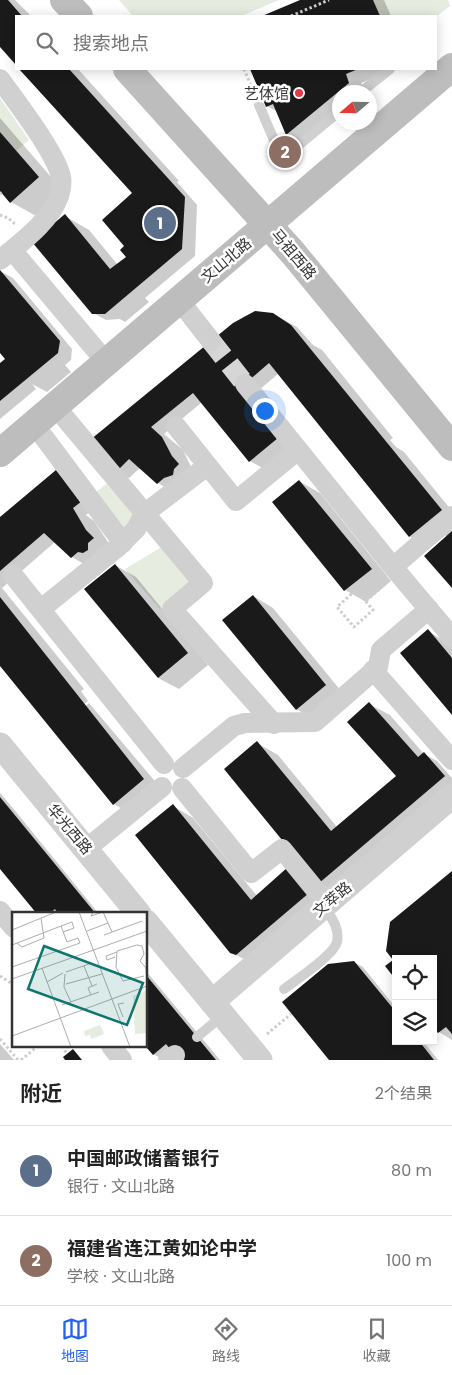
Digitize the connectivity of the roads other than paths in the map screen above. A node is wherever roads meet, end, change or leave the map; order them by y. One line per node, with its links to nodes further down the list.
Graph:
1 (64, 0): 2 (main road)
2 (78, 15)
3 (452, 67): 10 (main road, 文山北路)
4 (128, 70): 10 (main road, 马祖西路)
5 (389, 70): 7 (lane)
6 (0, 79): 11 (street)
7 (370, 85)
8 (259, 105): 9 (lane)
9 (332, 117)
10 (268, 225): 12 (main road, 文山北路); 19 (main road, 马祖西路)
11 (6, 255): 14 (street)
12 (179, 300): 13 (street); 14 (main road, 文山北路)
13 (211, 341)
14 (106, 362): 16 (main road, 文山北路)
15 (245, 384): 20 (street)
16 (55, 406): 17 (main road, 文山北路); 23 (street)
17 (34, 424): 21 (main road, 文山北路); 25 (street)
18 (176, 426): 22 (street)
19 (452, 447)
20 (298, 450): 22 (street); 26 (street)
21 (0, 454)
22 (207, 466): 23 (street)
23 (144, 514): 25 (street); 32 (street)
24 (452, 516): 26 (street)
25 (123, 543): 28 (street)
26 (395, 570): 29 (street)
27 (13, 575): 28 (street)
28 (41, 609): 35 (street)
29 (429, 610): 30 (street); 31 (street)
30 (452, 637)
31 (373, 670): 32 (street); 34 (street)
32 (274, 724): 35 (street)
33 (3, 754): 37 (street, 华光西路)
34 (452, 760)
35 (176, 773): 37 (street); 38 (street)
36 (452, 796): 38 (street, 文萃路)
37 (86, 849): 40 (street, 华光西路)
38 (325, 905): 43 (lane); 44 (street, 文萃路)
39 (0, 911): 42 (street)
40 (137, 912)
41 (148, 924): 44 (street)
42 (12, 926)
43 (284, 989)
44 (218, 1009): 45 (lane); 48 (street)
45 (197, 1036)
46 (112, 1048): 47 (street)
47 (122, 1060)
48 (260, 1060)

